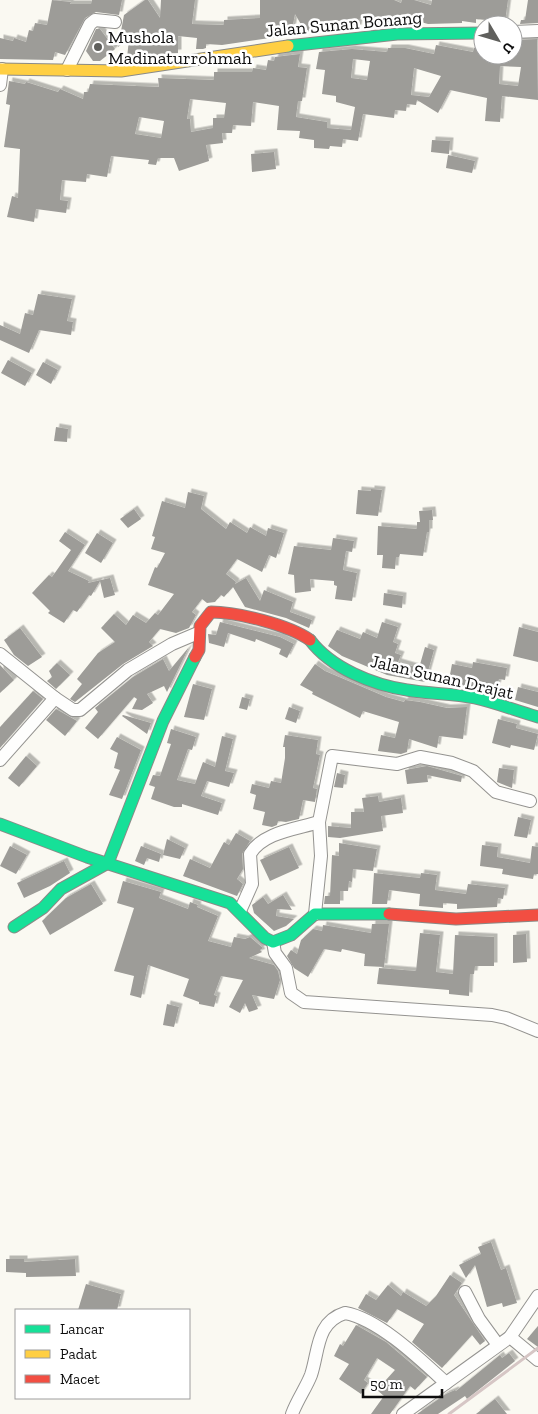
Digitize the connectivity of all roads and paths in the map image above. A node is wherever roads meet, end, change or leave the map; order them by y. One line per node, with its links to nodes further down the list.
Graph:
1 (115, 22): 6 (street)
2 (538, 31): 3 (street)
3 (523, 32)
4 (473, 33): 6 (street, Jalan Sunan Bonang)
5 (1, 69): 6 (street, Jalan Sunan Bonang); 7 (street)
6 (67, 70)
7 (0, 85)
8 (198, 633): 10 (street); 11 (street, Jalan Sunan Drajat); 16 (street, Jalan Sunan Drajat)
9 (0, 654): 10 (street)
10 (55, 698): 12 (street)
11 (538, 717)
12 (0, 760)
13 (530, 801): 14 (street)
14 (319, 822): 17 (street); 18 (street)
15 (0, 824): 16 (street)
16 (108, 863): 17 (street); 20 (street)
17 (240, 911): 21 (street)
18 (315, 914): 19 (street); 21 (street)
19 (538, 915)
20 (14, 927)
21 (273, 942): 22 (street)
22 (538, 1032)
23 (465, 1292): 26 (street)
24 (538, 1296): 25 (street)
25 (510, 1337): 26 (street); 27 (street)
26 (498, 1345): 28 (street)
27 (538, 1360)
28 (446, 1383): 29 (street); 30 (street)
29 (292, 1414)
30 (403, 1414)

